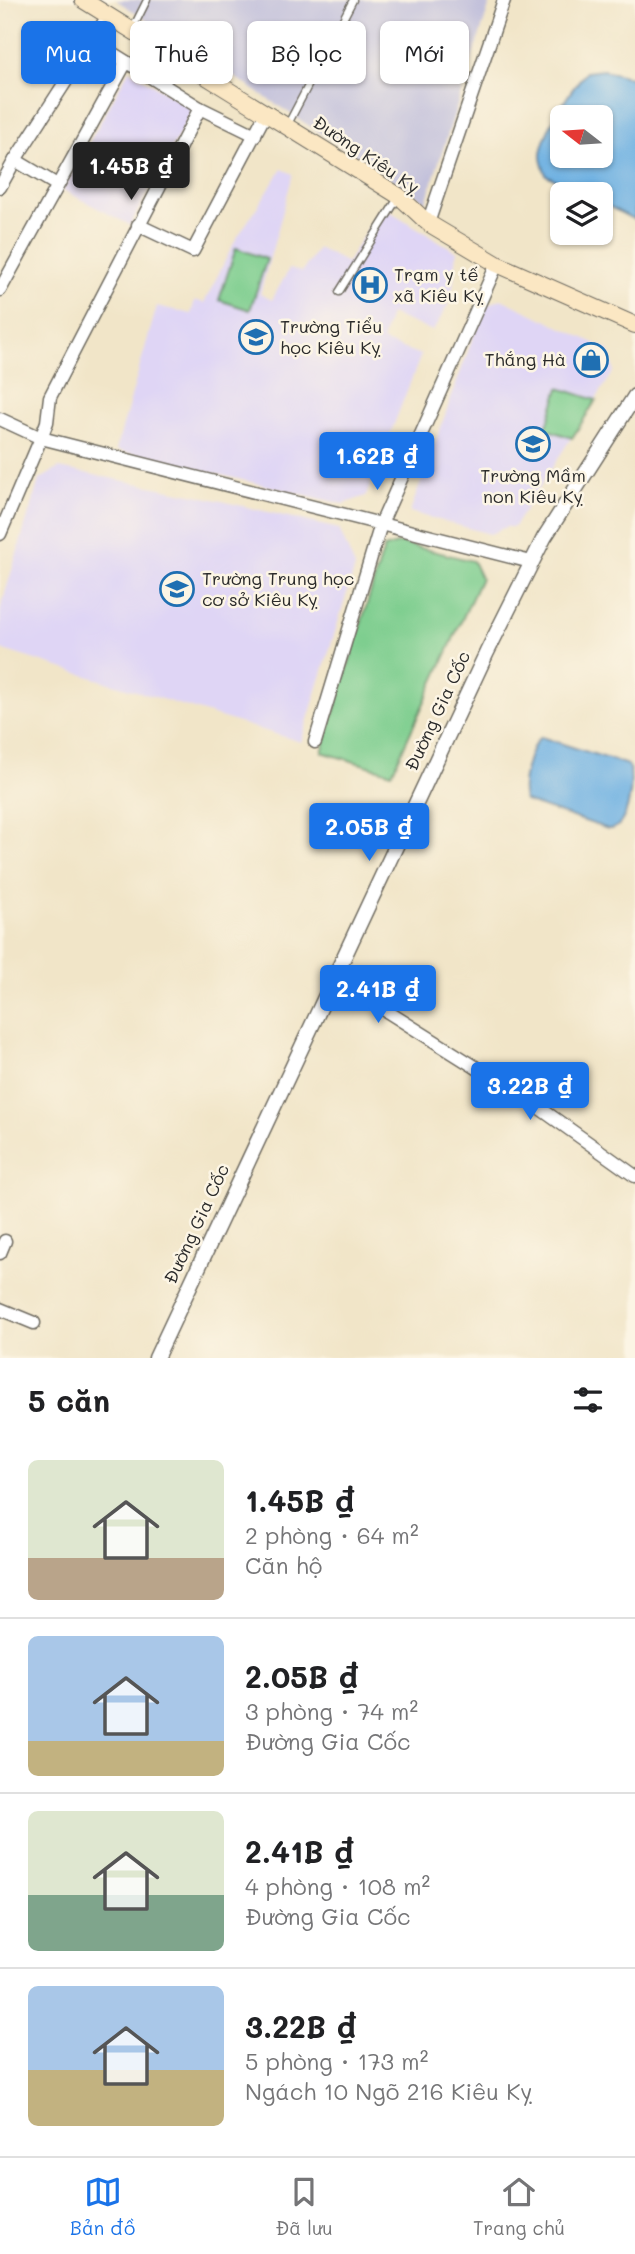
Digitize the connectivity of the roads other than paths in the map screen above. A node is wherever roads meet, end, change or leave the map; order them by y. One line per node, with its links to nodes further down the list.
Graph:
1 (83, 0): 5 (main road, Đường Kiêu Kỵ)
2 (147, 0): 7 (lane)
3 (353, 0): 17 (lane)
4 (504, 0): 23 (street)
5 (108, 16): 6 (street); 8 (main road, Đường Kiêu Kỵ)
6 (105, 21)
7 (136, 21)
8 (130, 29)
9 (116, 56): 10 (street)
10 (126, 62): 11 (street); 20 (street)
11 (130, 64)
12 (65, 84): 19 (street)
13 (162, 84): 15 (street)
14 (219, 84): 16 (main road, Đường Kiêu Kỵ)
15 (200, 108): 18 (street); 24 (street)
16 (266, 113): 17 (main road, Đường Kiêu Kỵ); 18 (street)
17 (287, 126): 22 (main road, Đường Kiêu Kỵ)
18 (255, 135): 24 (street)
19 (15, 160): 20 (street); 21 (street)
20 (57, 185): 26 (street)
21 (0, 187)
22 (399, 196): 23 (main road, Đường Kiêu Kỵ); 27 (lane)
23 (428, 223): 25 (main road, Đường Kiêu Kỵ)
24 (138, 225): 31 (street)
25 (498, 264): 28 (main road, Đường Kiêu Kỵ); 32 (street)
26 (0, 290)
27 (339, 292)
28 (635, 325)
29 (635, 396): 34 (street, Đường Gia Cốc)
30 (0, 419): 31 (street)
31 (41, 438): 32 (street); 33 (street)
32 (381, 524): 34 (street); 35 (street)
33 (0, 534)
34 (531, 562): 36 (street, Đường Gia Cốc)
35 (315, 742)
36 (334, 978): 37 (street); 40 (street, Đường Gia Cốc)
37 (635, 1176)
38 (0, 1309): 39 (street)
39 (34, 1324)
40 (156, 1358)

